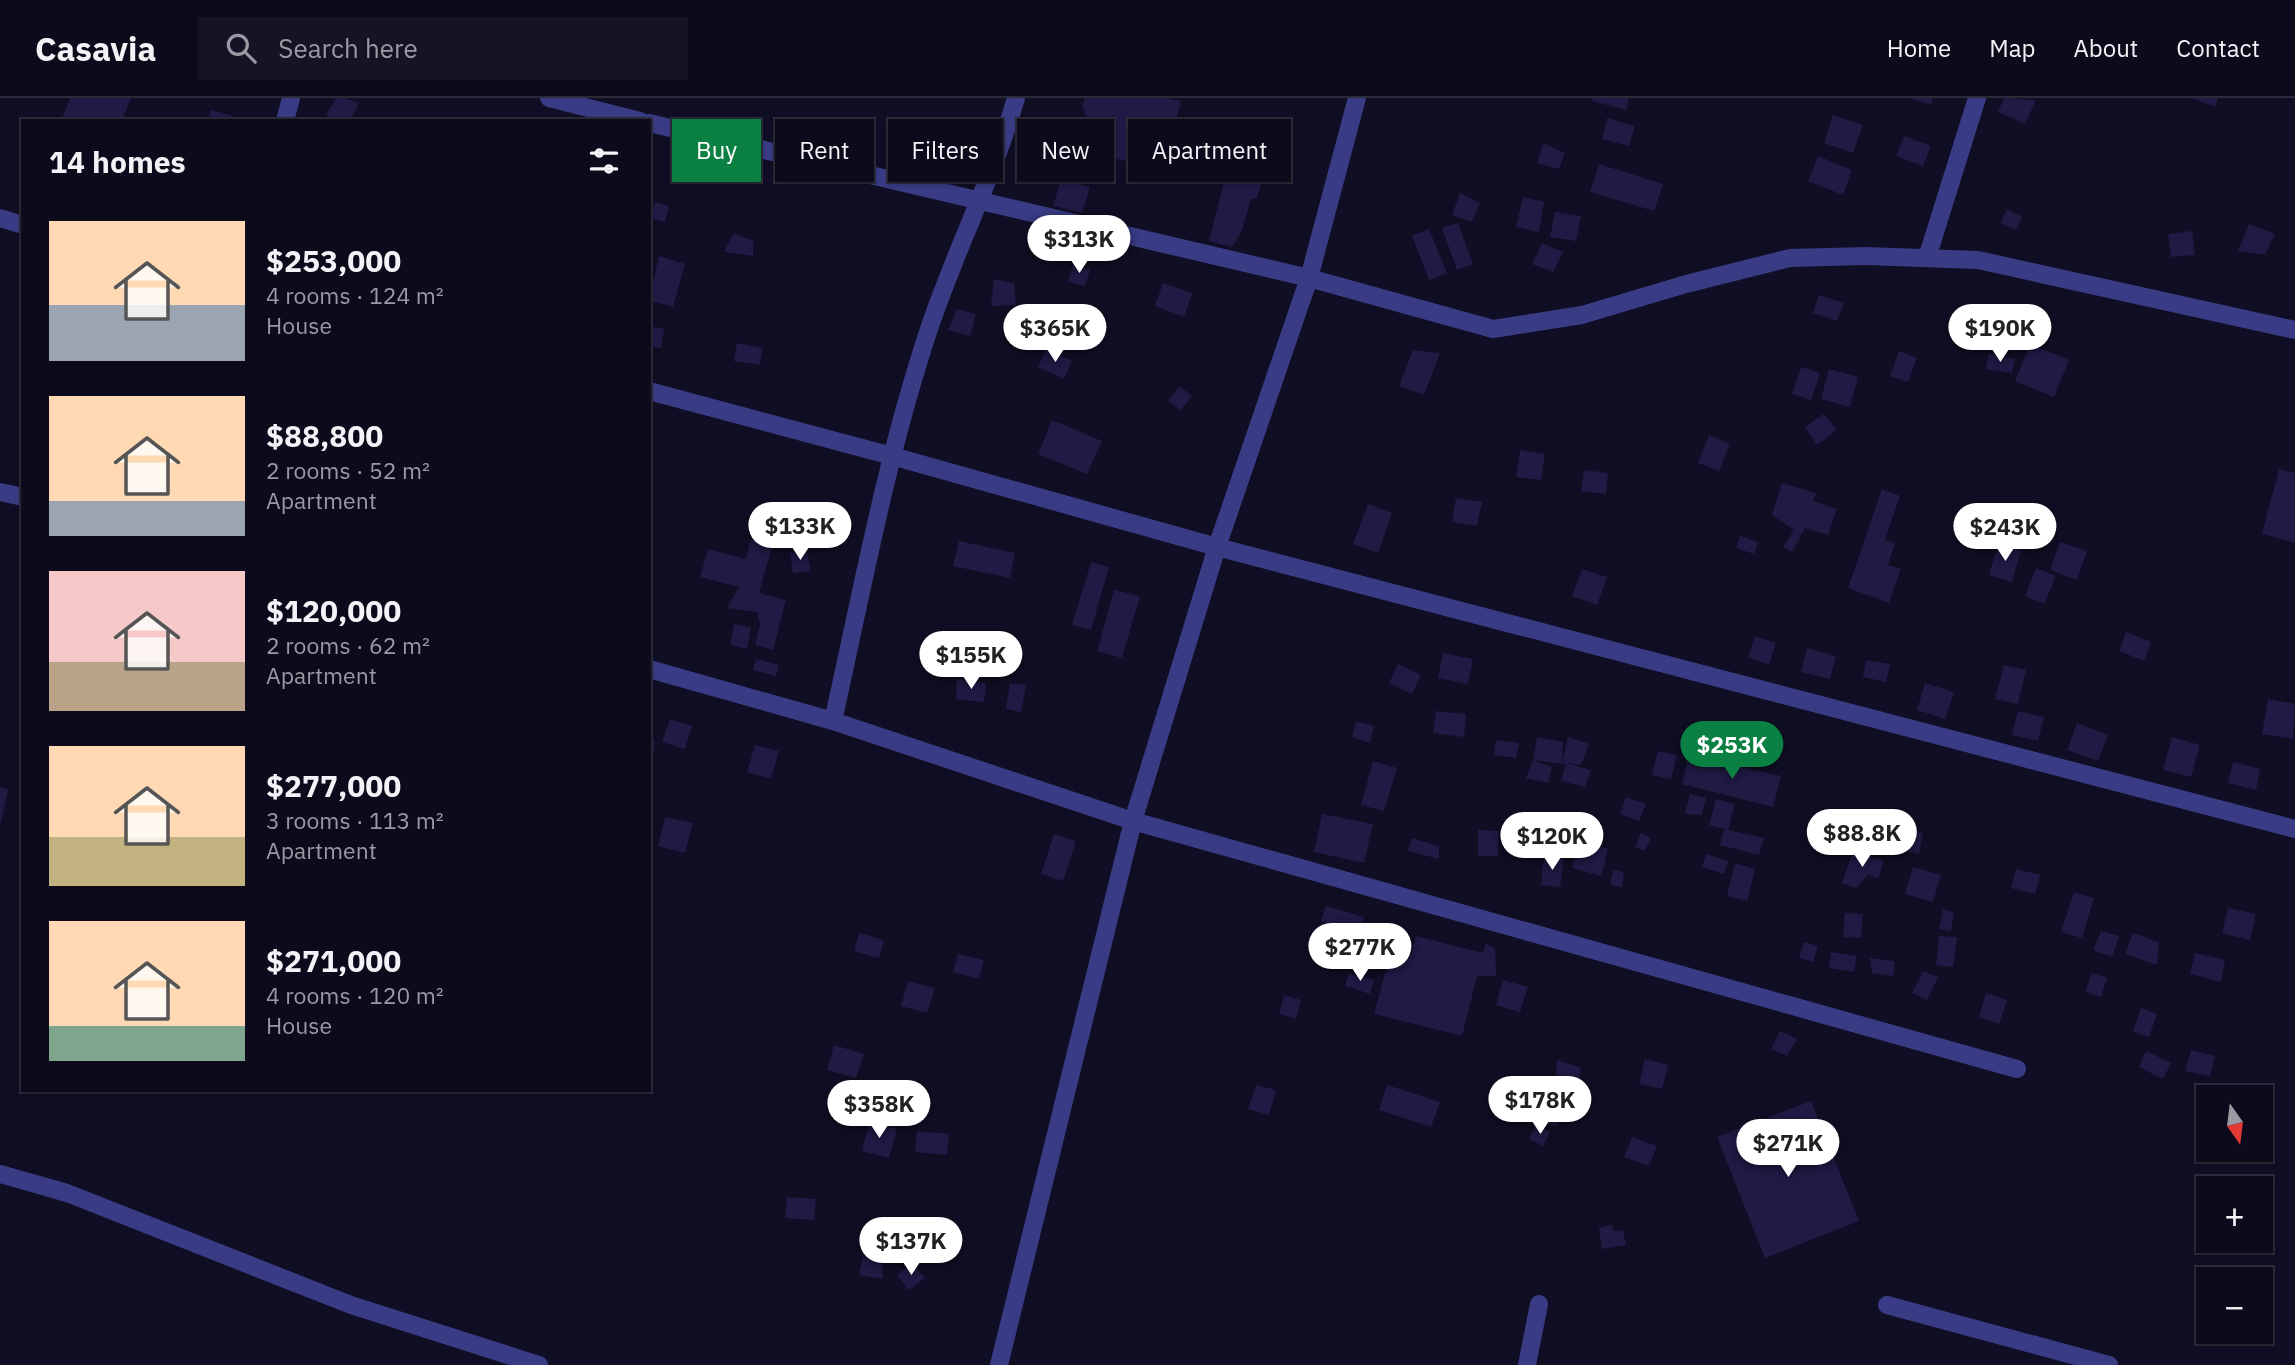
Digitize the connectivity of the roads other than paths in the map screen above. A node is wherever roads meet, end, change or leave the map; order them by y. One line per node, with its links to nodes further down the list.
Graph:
1 (291, 98): 6 (street)
2 (549, 98): 7 (street)
3 (1016, 98): 9 (street)
4 (1357, 98): 13 (street)
5 (1977, 98): 12 (street)
6 (286, 119)
7 (632, 119)
8 (651, 123): 9 (street)
9 (977, 201): 13 (street); 16 (street)
10 (0, 218): 11 (street)
11 (21, 224)
12 (1927, 258): 13 (street); 14 (street)
13 (1309, 278): 19 (street)
14 (2295, 330)
15 (651, 392): 16 (street)
16 (892, 456): 19 (street); 21 (street)
17 (0, 492): 18 (street)
18 (21, 497)
19 (1217, 547): 22 (street); 23 (street)
20 (651, 670): 21 (street)
21 (833, 721): 22 (street)
22 (1133, 821): 24 (street); 29 (street)
23 (2295, 829)
24 (2017, 1069)
25 (0, 1174): 28 (street)
26 (1539, 1304): 30 (street)
27 (1887, 1305): 31 (street)
28 (539, 1365)
29 (999, 1365)
30 (1527, 1365)
31 (2109, 1365)

